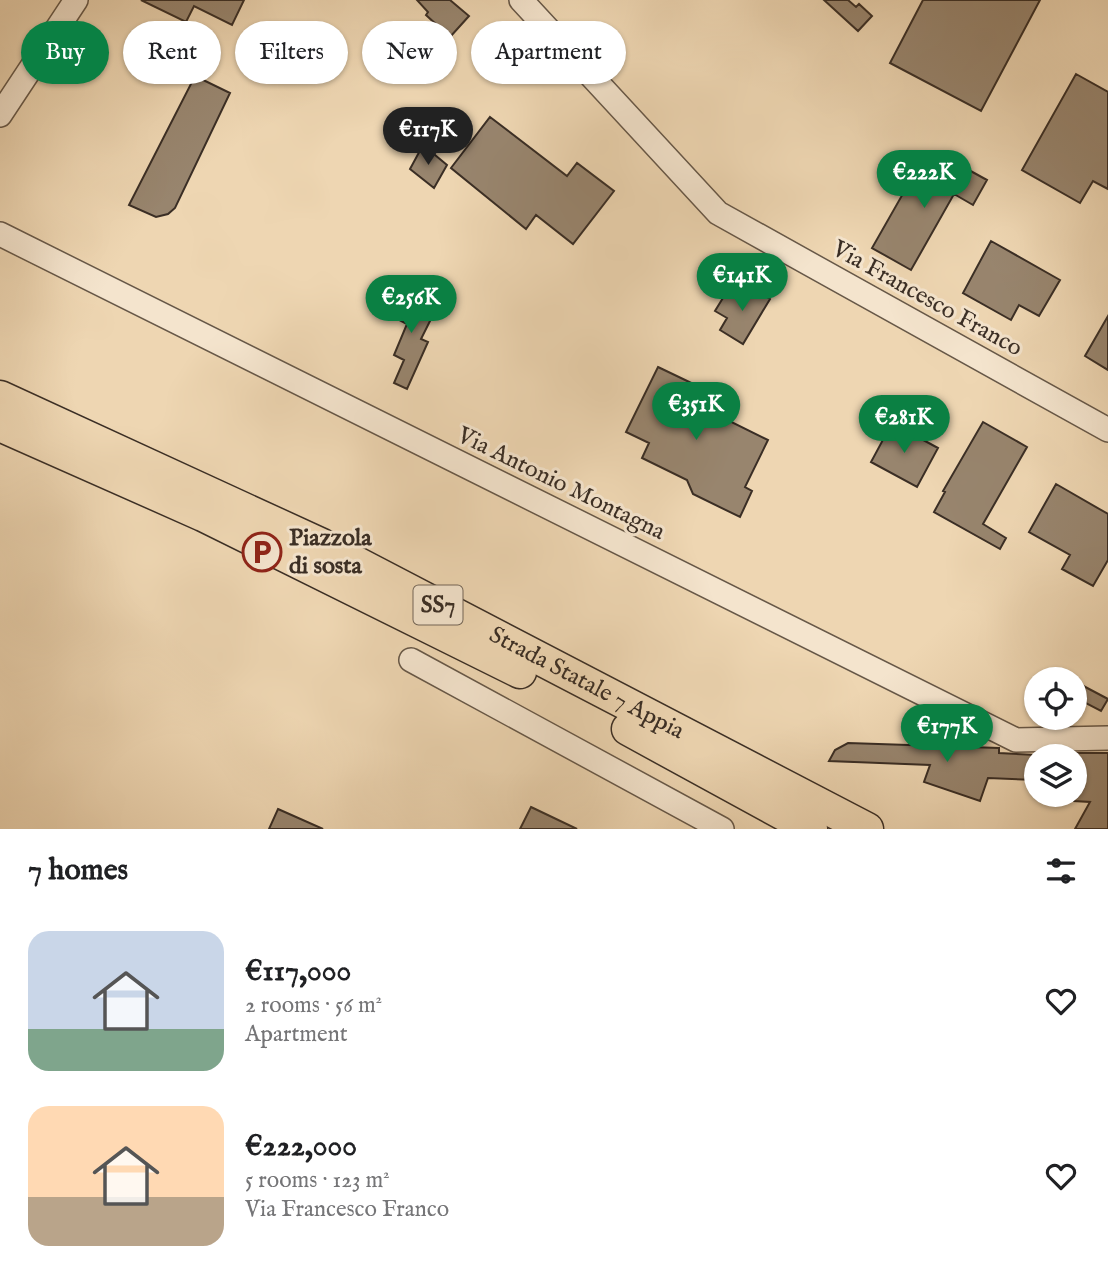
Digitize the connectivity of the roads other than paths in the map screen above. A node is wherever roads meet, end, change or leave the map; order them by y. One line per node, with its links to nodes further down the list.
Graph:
1 (76, 0): 3 (street)
2 (521, 0): 7 (street, Via Francesco Franco)
3 (0, 115)
4 (0, 234): 9 (street, Via Antonio Montagna)
5 (0, 397): 12 (highway, Strada Statale 7 Appia / SS7)
6 (0, 425): 11 (highway, Strada Statale 7 Appia / SS7)
7 (1108, 430)
8 (411, 660): 10 (street)
9 (1108, 738)
10 (722, 829)
11 (811, 829)
12 (867, 829)

